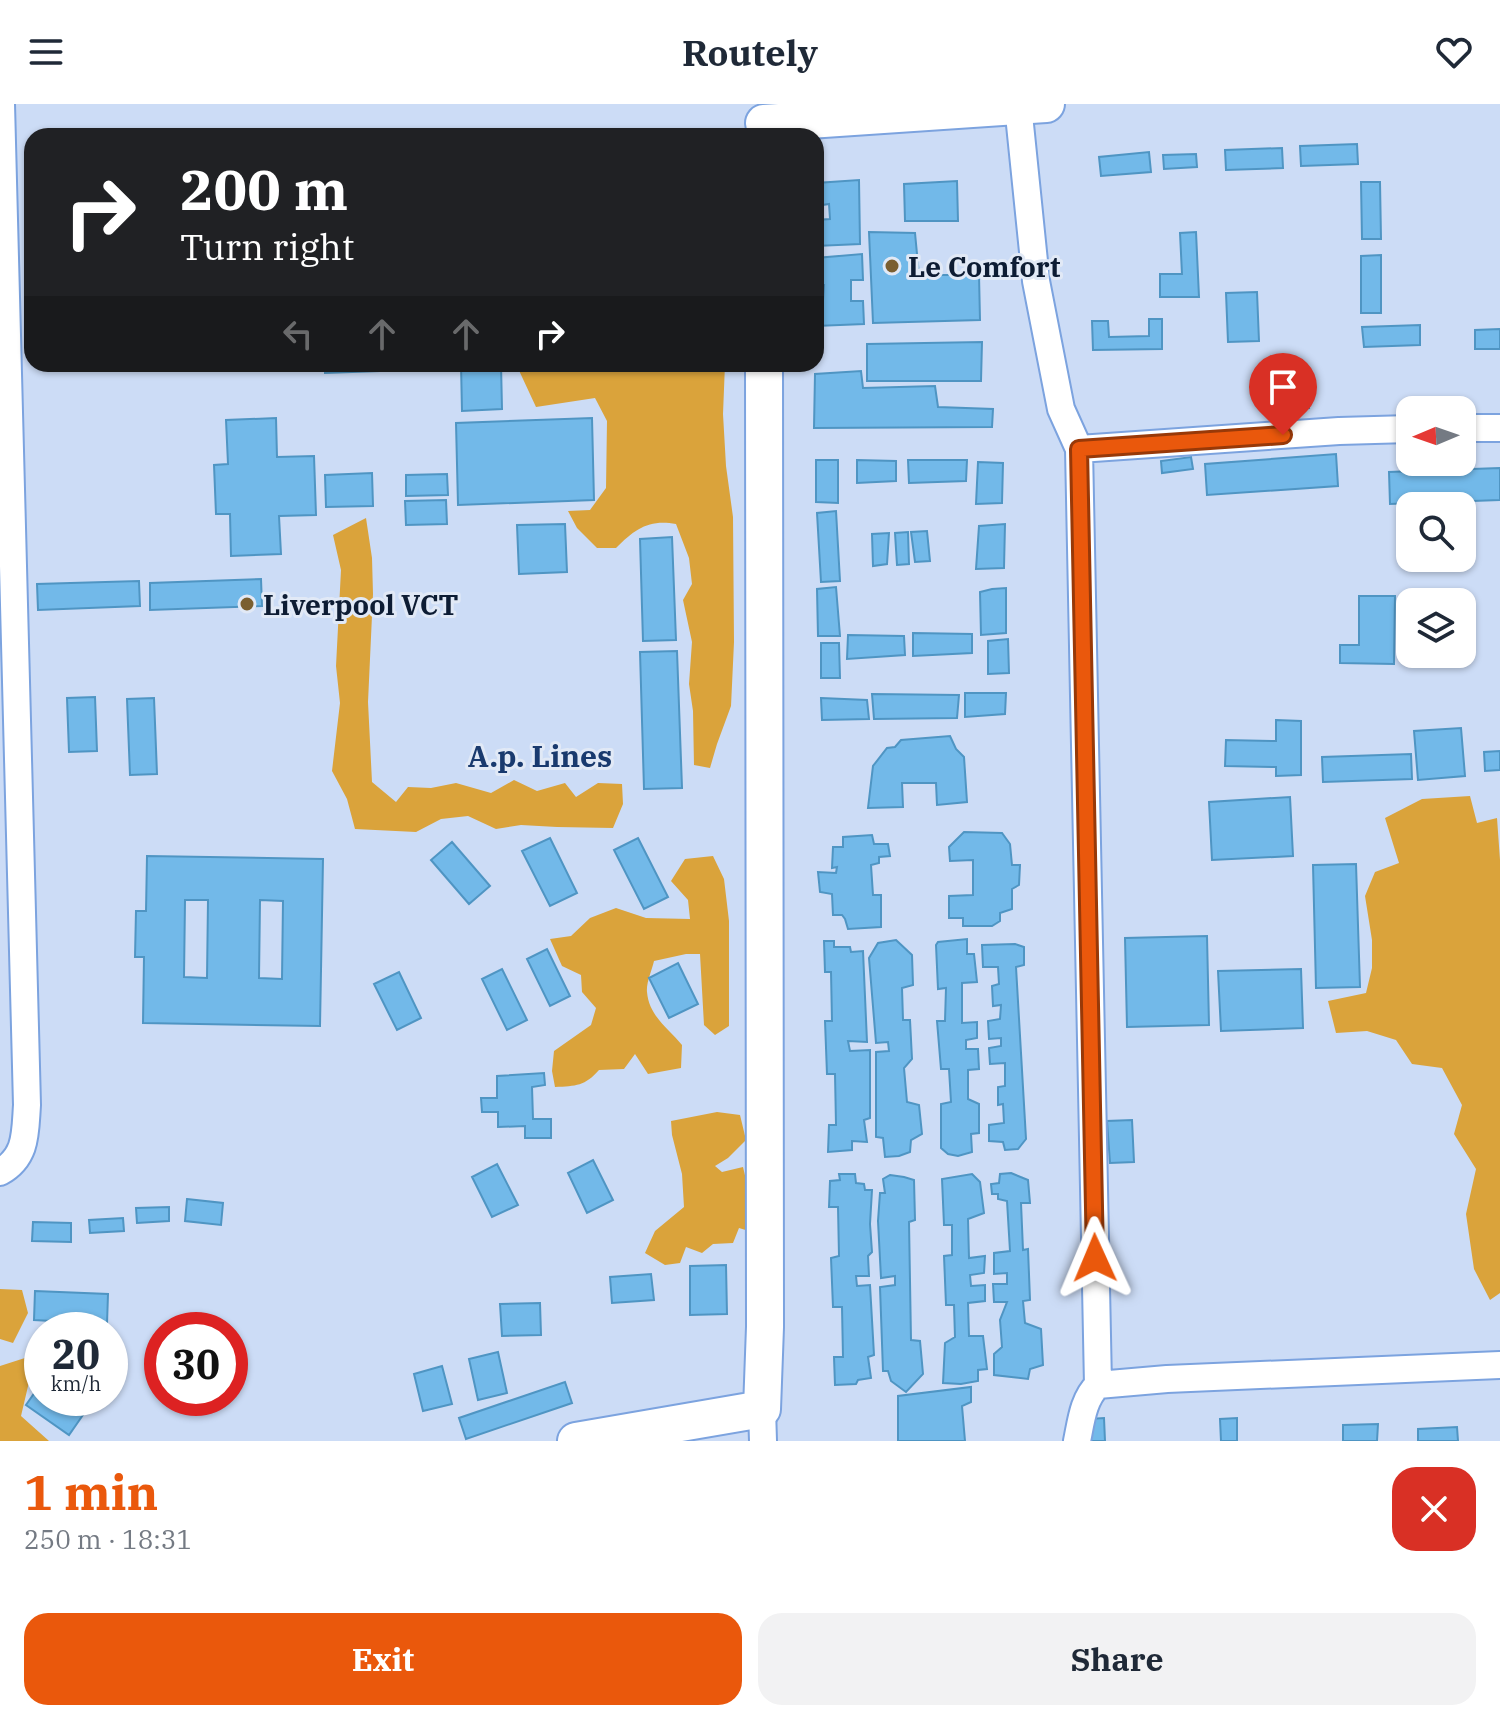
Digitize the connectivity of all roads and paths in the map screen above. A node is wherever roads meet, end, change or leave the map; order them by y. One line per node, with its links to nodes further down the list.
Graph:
1 (1, 104): 10 (street)
2 (1046, 104): 3 (main road)
3 (1018, 105): 4 (main road); 9 (street)
4 (763, 121)
5 (764, 372): 14 (main road)
6 (1476, 428): 7 (street)
7 (1500, 428)
8 (1396, 429): 9 (street)
9 (1079, 449): 13 (street)
10 (6, 559): 11 (street)
11 (0, 1172)
12 (1500, 1365): 13 (street)
13 (1098, 1385): 16 (street)
14 (762, 1425): 15 (main road)
15 (576, 1441)
16 (1077, 1441)

